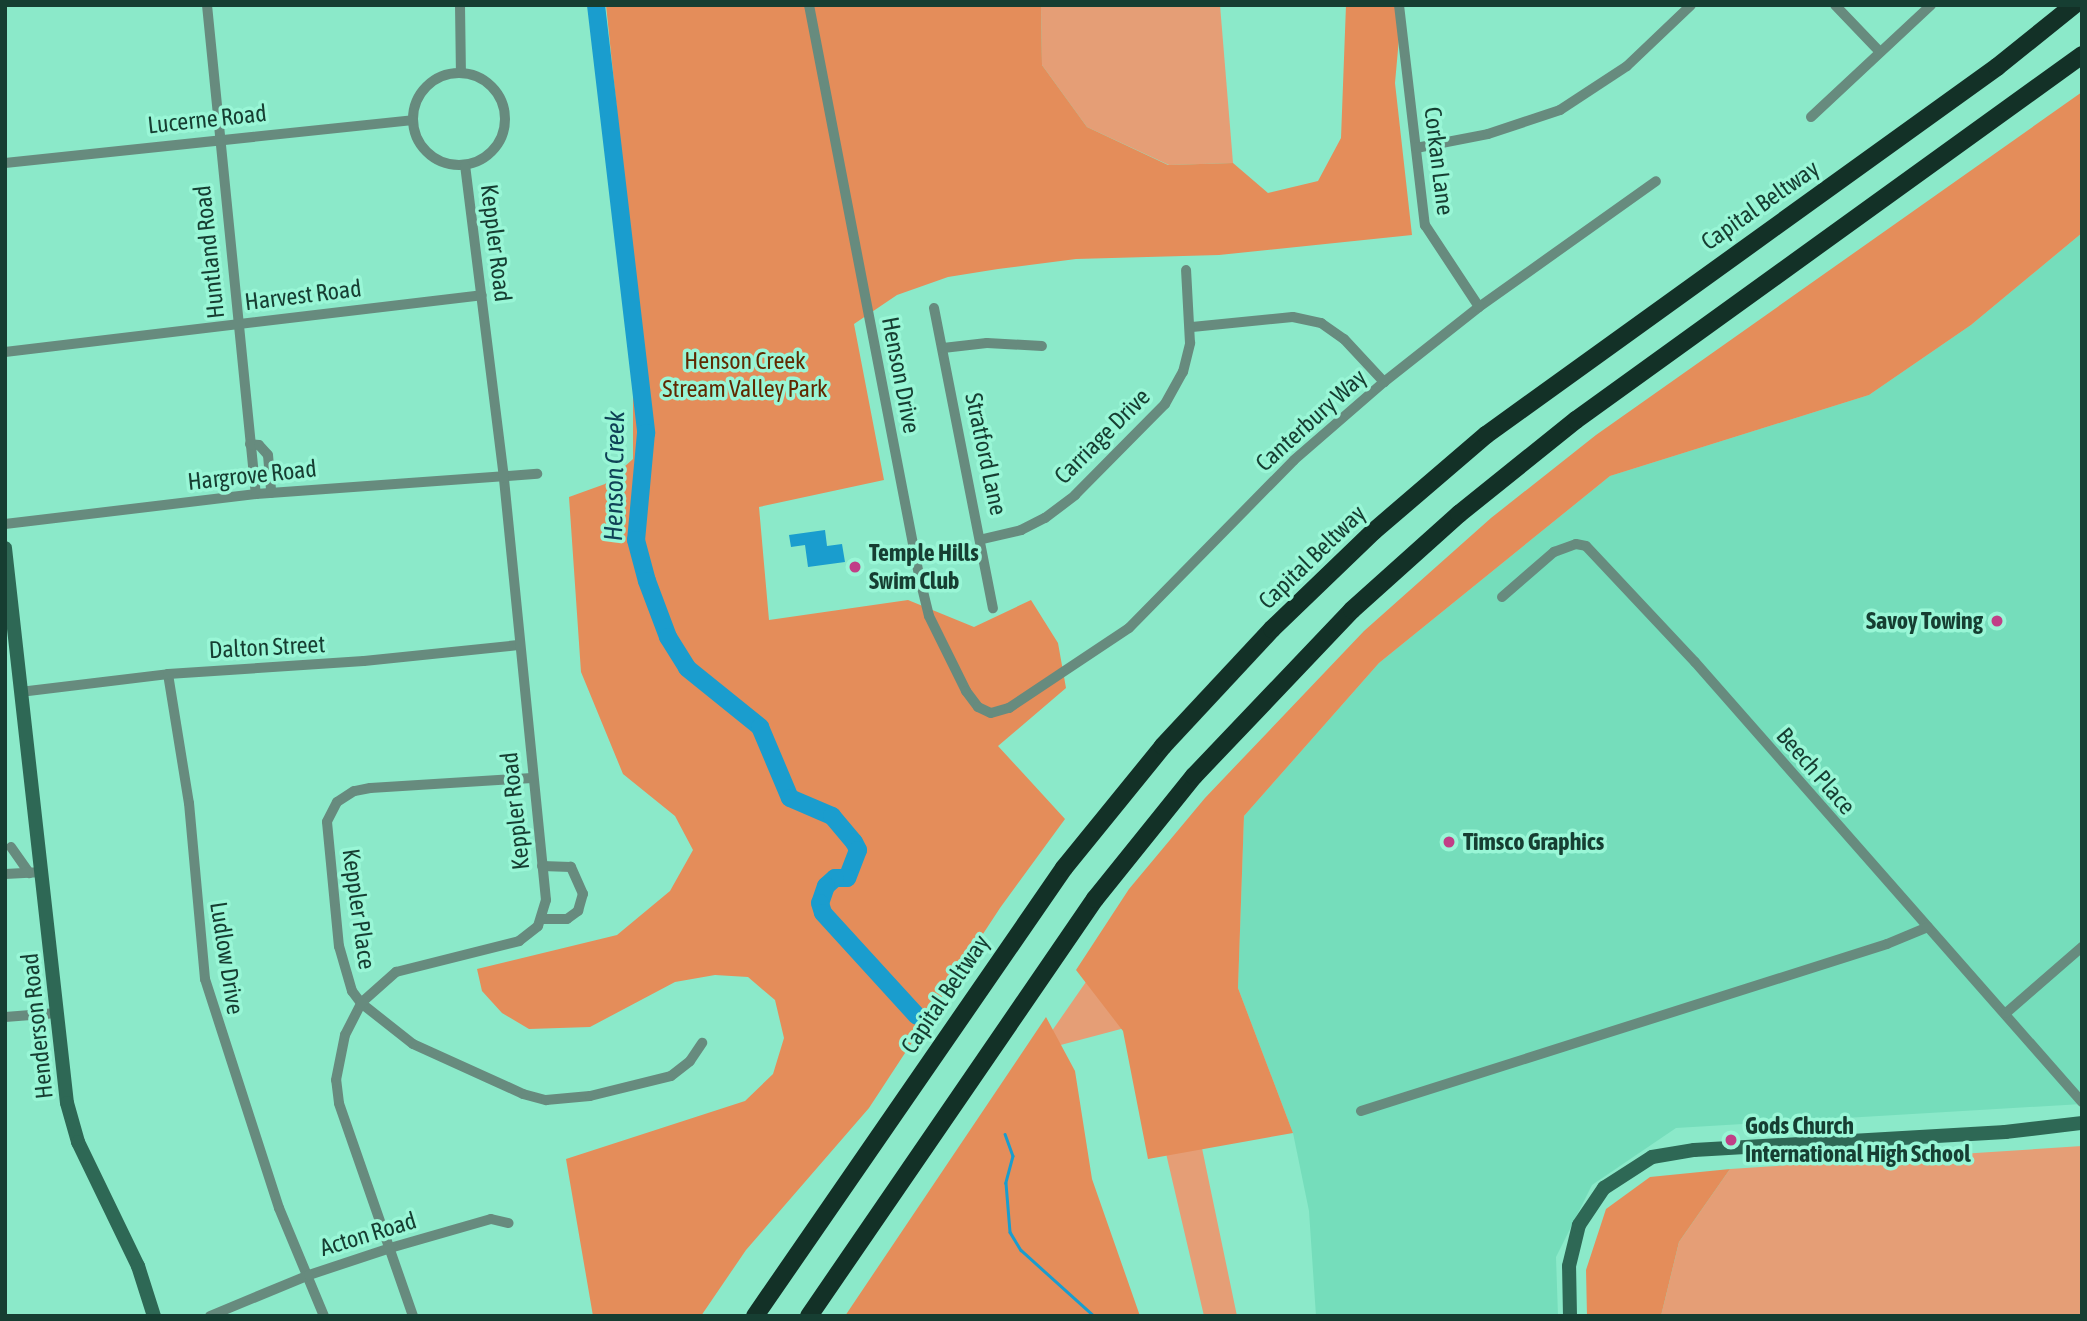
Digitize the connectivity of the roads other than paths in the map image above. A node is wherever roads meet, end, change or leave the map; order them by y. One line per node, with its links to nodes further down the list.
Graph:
1 (207, 5): 14 (street, Huntland Road)
2 (460, 5): 11 (street)
3 (809, 5): 42 (street, Henson Drive)
4 (1399, 5): 15 (street, Corkan Lane)
5 (1691, 5): 15 (street)
6 (1836, 5): 9 (street)
7 (1931, 5): 9 (street)
8 (2074, 5): 66 (highway, Capital Beltway)
9 (1880, 52): 12 (street)
10 (2082, 55): 67 (highway)
11 (461, 73): 13 (street); 17 (street, Keppler Road)
12 (1811, 117)
13 (413, 120): 14 (street, Lucerne Road); 17 (street, Keppler Road)
14 (219, 137): 16 (street, Lucerne Road); 23 (street, Huntland Road)
15 (1416, 148): 21 (street, Corkan Lane)
16 (5, 163)
17 (465, 165): 20 (street, Keppler Road)
18 (1656, 181): 21 (street, Canterbury Way)
19 (1186, 270): 24 (street, Carriage Drive)
20 (482, 295): 23 (street, Harvest Road); 31 (street, Keppler Road)
21 (1479, 307): 28 (street, Canterbury Way)
22 (934, 308): 26 (street, Stratford Lane)
23 (237, 324): 27 (street, Harvest Road); 29 (street, Huntland Road)
24 (1192, 327): 28 (street); 35 (street, Carriage Drive)
25 (1042, 346): 26 (street)
26 (943, 348): 35 (street, Stratford Lane)
27 (5, 352)
28 (1384, 382): 42 (street, Canterbury Way)
29 (250, 444): 32 (street); 33 (street, Huntland Road)
30 (537, 474): 31 (street, Hargrove Road)
31 (503, 478): 32 (street, Hargrove Road); 39 (street, Keppler Road)
32 (271, 493): 33 (street, Hargrove Road)
33 (256, 494): 34 (street, Hargrove Road)
34 (5, 524)
35 (983, 539): 38 (street, Stratford Lane)
36 (5, 548): 41 (street, Henderson Road)
37 (1502, 597): 49 (street, Beech Place)
38 (993, 608)
39 (518, 645): 40 (street, Dalton Street); 43 (street, Keppler Road)
40 (168, 674): 41 (street, Dalton Street); 61 (street, Ludlow Drive)
41 (20, 692): 46 (street, Henderson Road)
42 (1009, 708)
43 (532, 778): 45 (street, Keppler Road); 51 (street, Keppler Place)
44 (11, 847): 46 (street)
45 (542, 866): 48 (street, Keppler Road); 48 (street)
46 (36, 872): 47 (street); 52 (street, Henderson Road)
47 (5, 874)
48 (541, 919): 51 (street)
49 (1928, 927): 53 (street, Beech Place); 57 (street)
50 (2082, 947): 53 (street)
51 (361, 1003): 55 (street, Keppler Place); 60 (street)
52 (57, 1013): 54 (street); 62 (street, Henderson Road)
53 (2006, 1013): 56 (street, Beech Place)
54 (5, 1017)
55 (702, 1043)
56 (2082, 1102)
57 (1361, 1111)
58 (2082, 1123): 68 (street)
59 (509, 1223): 60 (street, Acton Road)
60 (390, 1248): 61 (street, Acton Road); 65 (street)
61 (309, 1275): 63 (street, Acton Road); 64 (street, Ludlow Drive)
62 (154, 1316)
63 (210, 1316)
64 (324, 1316)
65 (413, 1316)
66 (755, 1316)
67 (809, 1316)
68 (1570, 1316)

